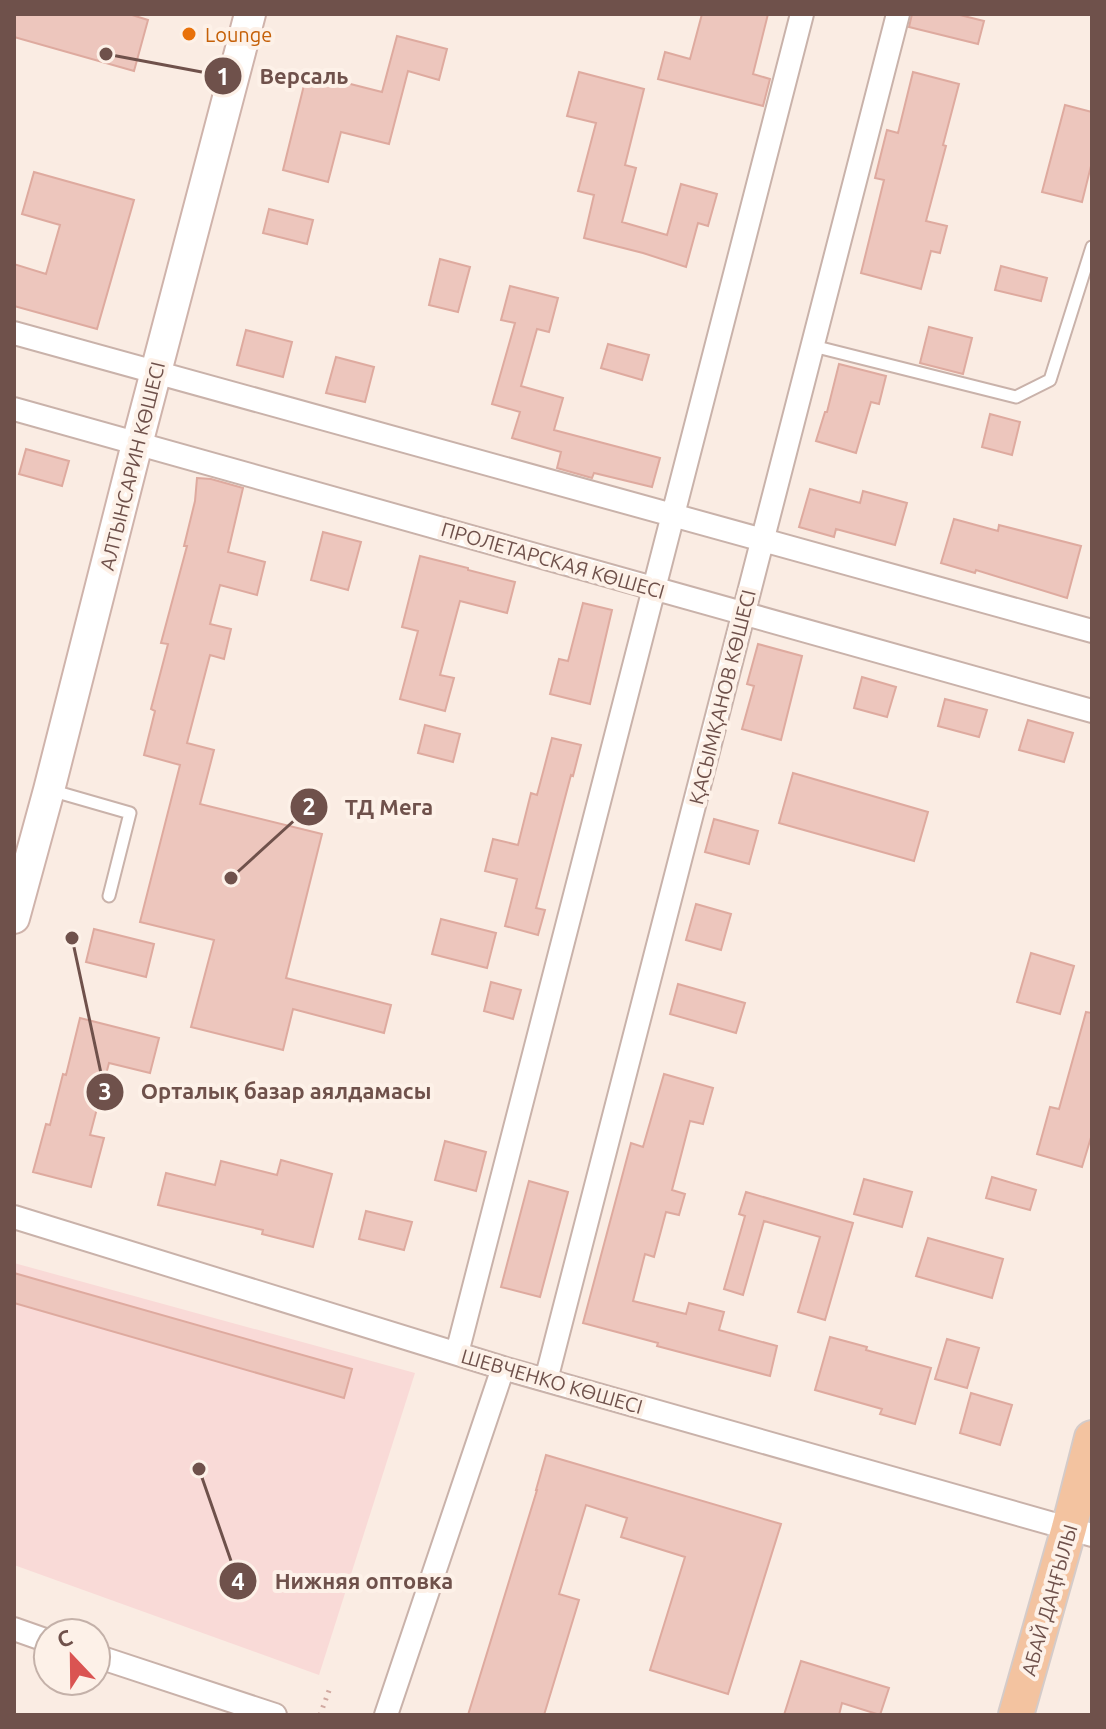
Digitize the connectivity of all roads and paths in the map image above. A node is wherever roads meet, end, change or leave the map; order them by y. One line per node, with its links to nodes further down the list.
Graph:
1 (250, 14): 7 (street, АЛТЫНСАРИН КӨШЕСІ)
2 (802, 14): 10 (street)
3 (898, 14): 6 (street, ҚАСЫМҚАНОВ КӨШЕСІ)
4 (1092, 247): 6 (lane)
5 (14, 333): 7 (street)
6 (813, 346): 11 (street, ҚАСЫМҚАНОВ КӨШЕСІ)
7 (156, 372): 9 (street, АЛТЫНСАРИН КӨШЕСІ); 10 (street)
8 (14, 409): 9 (street, ПРОЛЕТАРСКАЯ КӨШЕСІ)
9 (137, 444): 12 (street, ПРОЛЕТАРСКАЯ КӨШЕСІ); 16 (street, АЛТЫНСАРИН КӨШЕСІ)
10 (673, 515): 11 (street); 12 (street)
11 (763, 540): 13 (street, ҚАСЫМҚАНОВ КӨШЕСІ); 14 (street)
12 (654, 589): 13 (street, ПРОЛЕТАРСКАЯ КӨШЕСІ); 20 (street)
13 (744, 614): 15 (street, ПРОЛЕТАРСКАЯ КӨШЕСІ); 22 (street, ҚАСЫМҚАНОВ КӨШЕСІ)
14 (1092, 631)
15 (1092, 711)
16 (49, 790): 17 (lane); 18 (street, АЛТЫНСАРИН КӨШЕСІ)
17 (109, 896)
18 (14, 918)
19 (14, 1217): 20 (street, ШЕВЧЕНКО КӨШЕСІ)
20 (457, 1353): 21 (street, ШЕВЧЕНКО КӨШЕСІ)
21 (503, 1368): 22 (street, ШЕВЧЕНКО КӨШЕСІ); 29 (street)
22 (546, 1380): 24 (street, ШЕВЧЕНКО КӨШЕСІ)
23 (1092, 1438): 24 (main road, АБАЙ ДАҢҒЫЛЫ)
24 (1081, 1531): 30 (main road, АБАЙ ДАҢҒЫЛЫ)
25 (112, 1661): 27 (street)
26 (330, 1688): 28 (path)
27 (275, 1715)
28 (320, 1715)
29 (386, 1715)
30 (1016, 1715)

